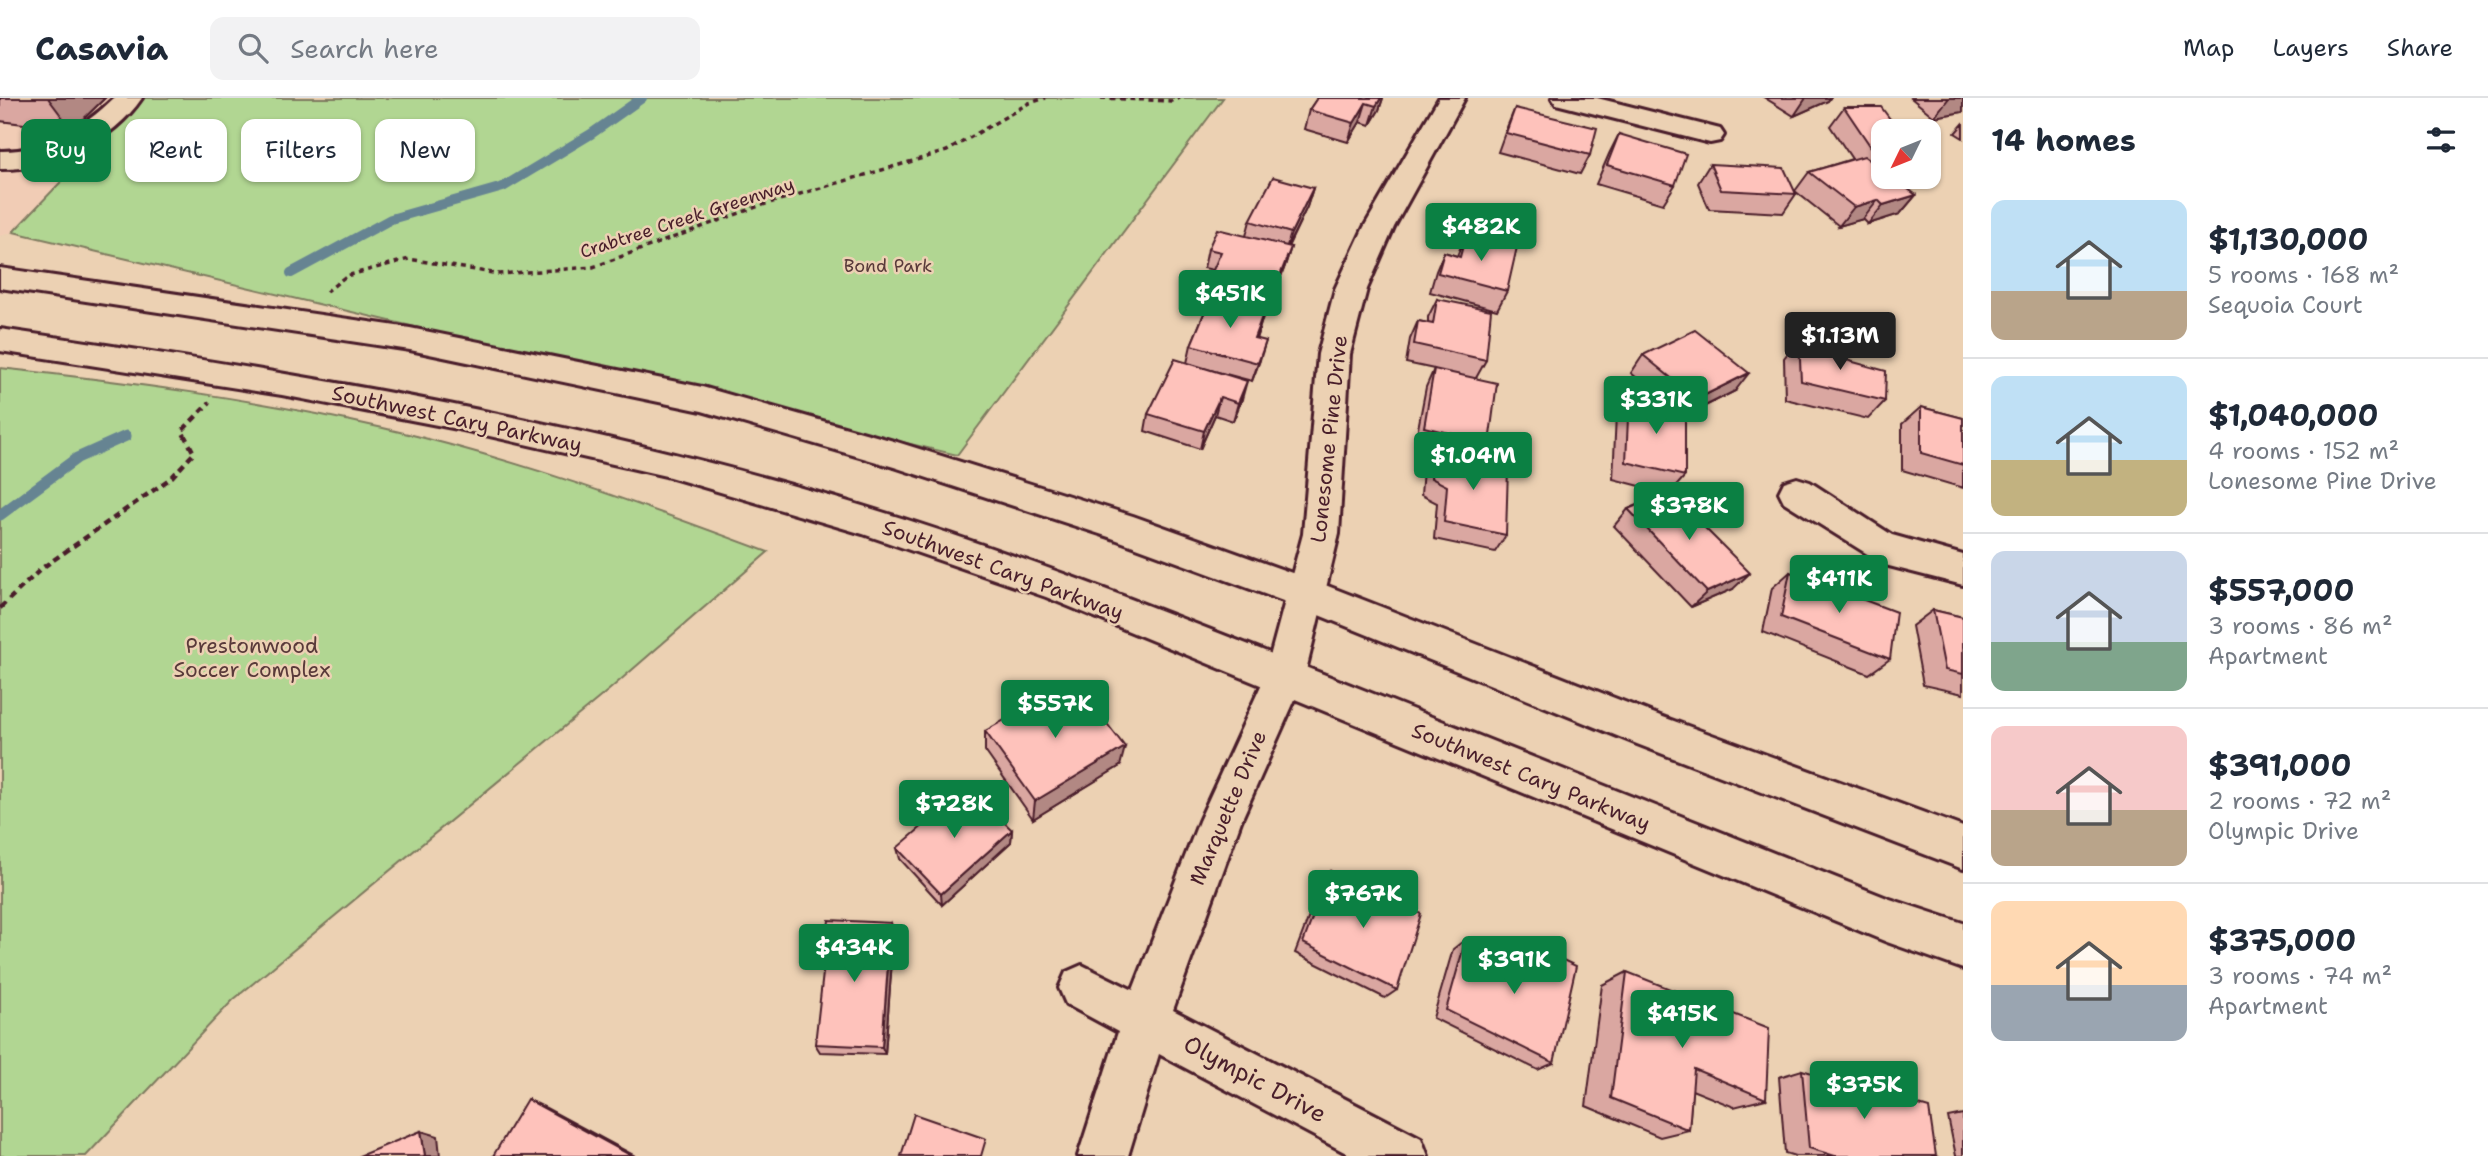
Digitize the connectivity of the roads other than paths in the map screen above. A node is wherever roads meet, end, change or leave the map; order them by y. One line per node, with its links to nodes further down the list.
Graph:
1 (130, 98): 5 (main road)
2 (1452, 98): 10 (main road, Lonesome Pine Drive)
3 (1565, 98): 4 (main road)
4 (1710, 135)
5 (8, 161)
6 (0, 278): 10 (main road)
7 (0, 340): 11 (main road, Southwest Cary Parkway)
8 (1797, 492): 9 (main road)
9 (1963, 570)
10 (1307, 594): 11 (main road, Marquette Drive); 12 (main road)
11 (1284, 679): 13 (main road, Southwest Cary Parkway); 15 (main road, Marquette Drive)
12 (1963, 848)
13 (1963, 946)
14 (1082, 988): 15 (main road)
15 (1145, 1021): 16 (main road, Marquette Drive); 17 (main road, Olympic Drive)
16 (1103, 1156)
17 (1403, 1156)

